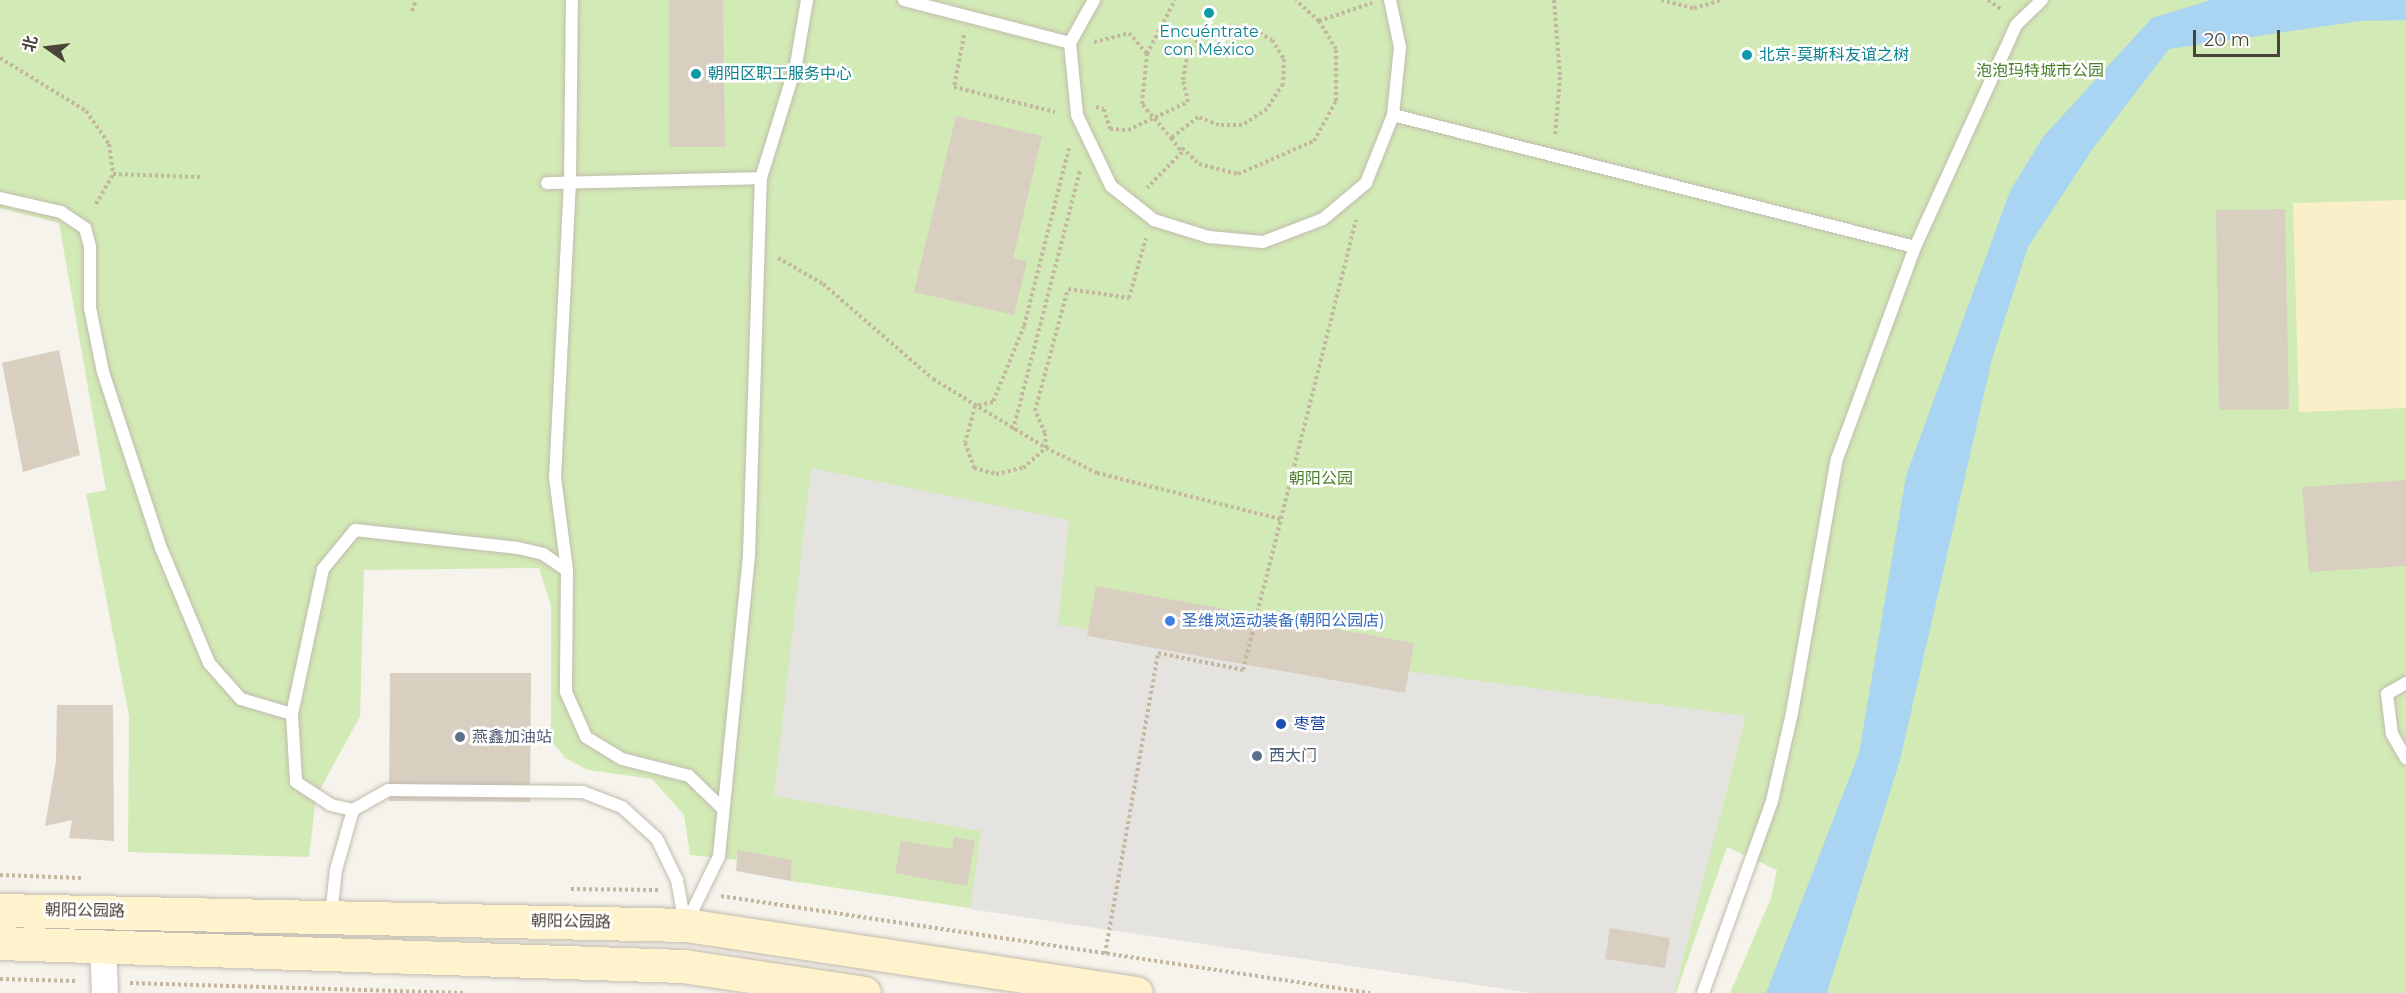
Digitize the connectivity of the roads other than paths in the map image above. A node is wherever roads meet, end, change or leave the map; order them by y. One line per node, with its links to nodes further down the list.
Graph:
1 (572, 0): 11 (lane)
2 (807, 0): 9 (lane)
3 (904, 0): 7 (lane)
4 (1094, 0): 7 (lane)
5 (1390, 0): 8 (lane)
6 (2042, 0): 13 (lane)
7 (1070, 43): 8 (lane)
8 (1393, 115): 13 (lane)
9 (760, 178): 11 (lane); 18 (lane)
10 (547, 183): 11 (lane)
11 (570, 183): 14 (lane)
12 (0, 198): 16 (lane)
13 (1915, 247): 29 (lane)
14 (567, 570): 16 (lane); 18 (lane)
15 (2406, 684): 17 (lane)
16 (292, 714): 19 (lane)
17 (2406, 758)
18 (722, 808): 22 (lane)
19 (353, 810): 21 (lane); 22 (lane)
20 (0, 910): 21 (main road, 朝阳公园路)
21 (331, 916): 22 (main road, 朝阳公园路)
22 (686, 925): 25 (main road); 28 (main road, 朝阳公园路)
23 (0, 944): 24 (main road)
24 (103, 947): 25 (main road); 26 (street)
25 (683, 980): 27 (main road)
26 (105, 987)
27 (864, 993)
28 (1136, 993)
29 (1702, 993)

